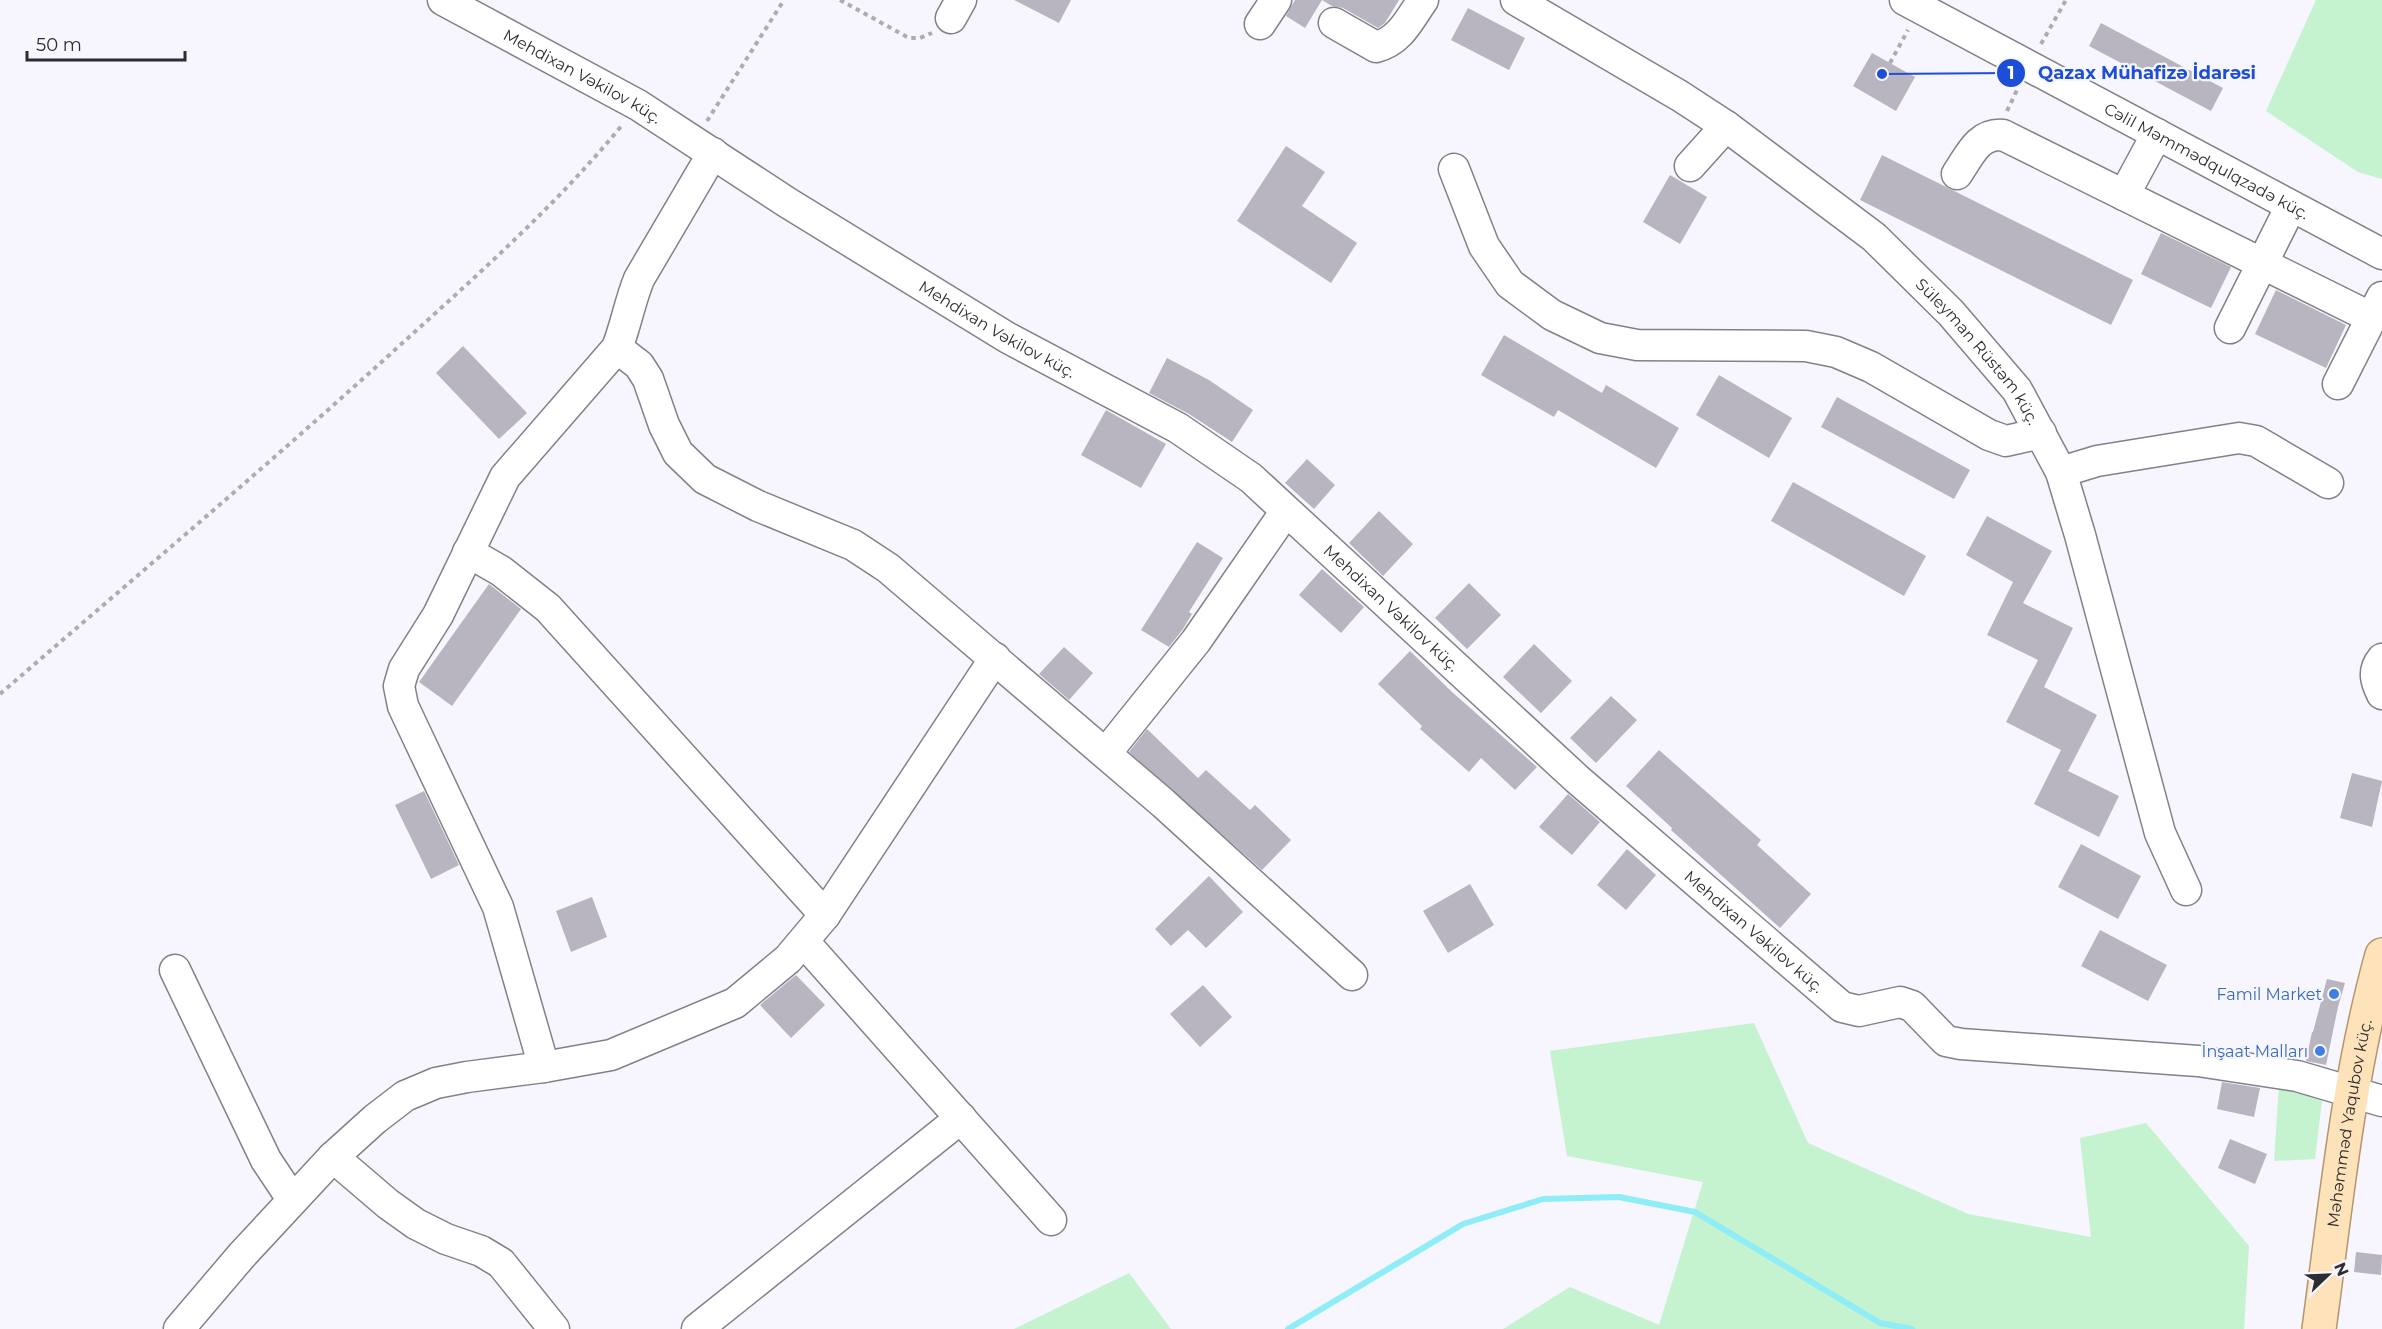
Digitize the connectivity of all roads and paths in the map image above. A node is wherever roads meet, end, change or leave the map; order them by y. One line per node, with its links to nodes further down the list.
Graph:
1 (443, 0): 10 (street, Mehdixan Vəkilov küç.)
2 (784, 0): 13 (path)
3 (840, 0): 7 (path)
4 (1423, 0): 8 (street)
5 (1521, 1): 11 (street, Süleyman Rüstəm küç.)
6 (1912, 4): 9 (path); 12 (street, Cəlil Məmmədqulqzadə küç.)
7 (956, 9)
8 (1334, 23)
9 (1890, 63)
10 (638, 105): 13 (street, Mehdixan Vəkilov küç.); 32 (path)
11 (1726, 126): 14 (street); 25 (street, Süleyman Rüstəm küç.)
12 (2157, 135): 17 (street); 18 (street, Cəlil Məmmədqulqzadə küç.)
13 (704, 147): 23 (street); 28 (street, Mehdixan Vəkilov küç.)
14 (1690, 166)
15 (1454, 169): 25 (street)
16 (1957, 174): 17 (street)
17 (2124, 195): 20 (street)
18 (2291, 206): 19 (street, Cəlil Məmmədqulqzadə küç.); 20 (street)
19 (2382, 254)
20 (2264, 264): 21 (street); 22 (street)
21 (2377, 308): 24 (street)
22 (2230, 328)
23 (617, 348): 29 (street); 30 (street)
24 (2338, 384)
25 (2041, 433): 26 (street, Süleyman Rüstəm küç.)
26 (2061, 472): 27 (street); 35 (street, Süleyman Rüstəm küç.)
27 (2328, 483)
28 (1286, 511): 34 (street); 42 (street, Mehdixan Vəkilov küç.)
29 (468, 552): 36 (street); 41 (street)
30 (995, 657): 34 (street); 36 (street)
31 (2382, 659): 33 (street)
32 (0, 694)
33 (2382, 694)
34 (1106, 753): 40 (street)
35 (2186, 890)
36 (825, 915): 37 (street)
37 (804, 942): 41 (street); 43 (street)
38 (2382, 955): 42 (main road, Məhəmməd Yaqubov küç.)
39 (176, 970): 45 (street)
40 (1352, 975)
41 (544, 1067): 44 (street)
42 (2367, 1097): 50 (main road, Məhəmməd Yaqubov küç.)
43 (960, 1118): 46 (street); 49 (street)
44 (333, 1157): 45 (street); 48 (street)
45 (292, 1199): 47 (street)
46 (1051, 1220)
47 (179, 1329)
48 (554, 1329)
49 (697, 1329)
50 (2319, 1329)

